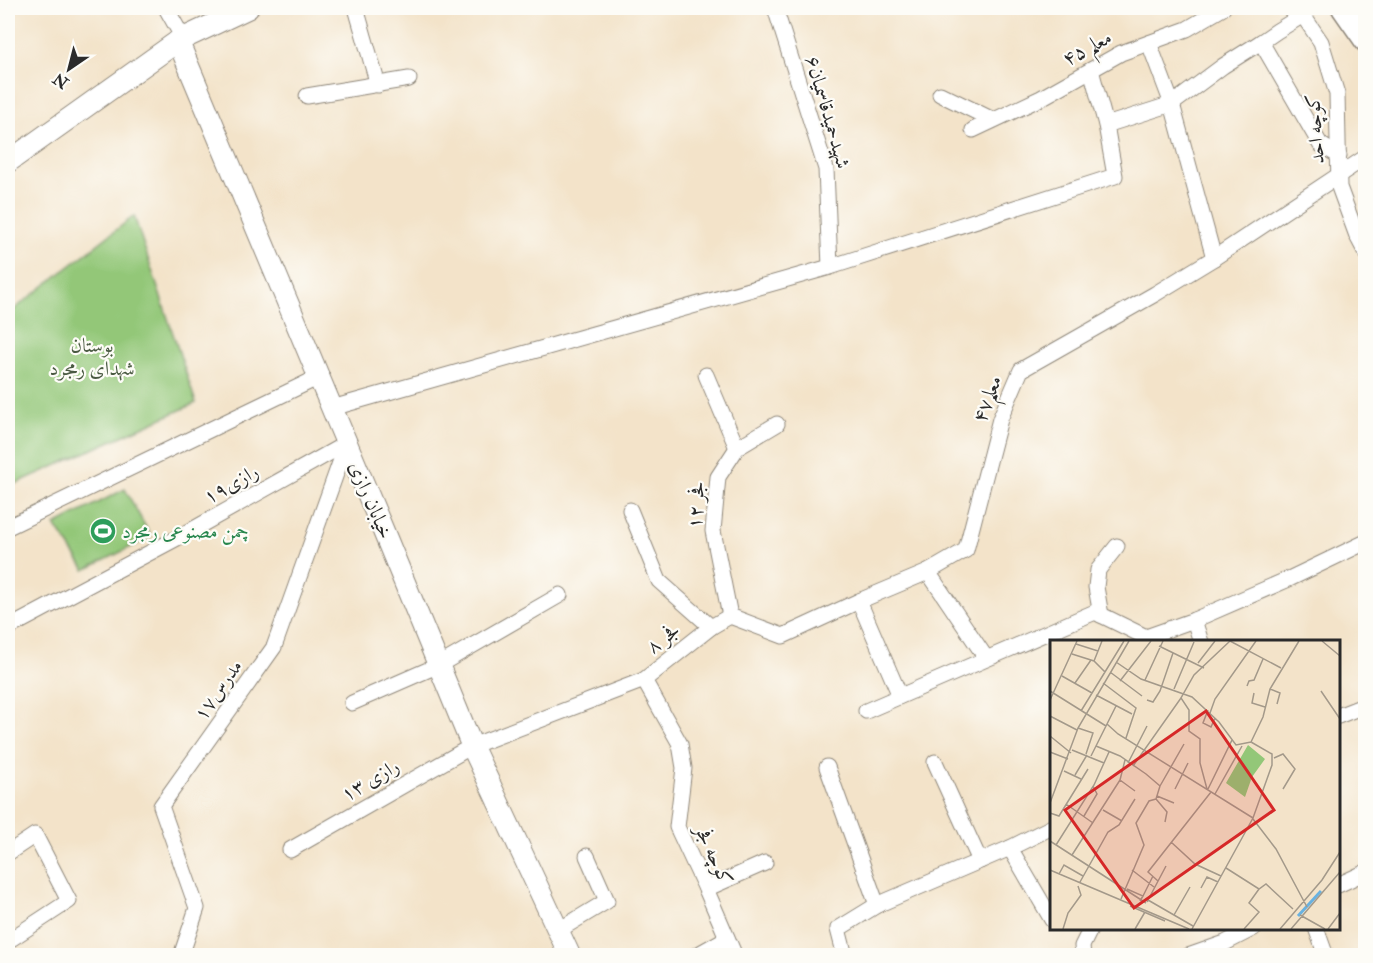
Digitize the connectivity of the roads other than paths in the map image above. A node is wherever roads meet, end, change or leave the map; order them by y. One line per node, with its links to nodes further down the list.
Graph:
1 (166, 8): 8 (street)
2 (248, 8): 8 (street)
3 (356, 8): 14 (street)
4 (775, 8): 29 (street, شهیدحمیدقاسمیان۶)
5 (1223, 8): 11 (street, معلم ۴۵)
6 (1343, 8): 9 (main road)
7 (1300, 11): 10 (street); 19 (street, کوچه احد)
8 (181, 40): 25 (street); 31 (street, خیابان رازی)
9 (1365, 41)
10 (1261, 42): 17 (street); 22 (street)
11 (1149, 43): 12 (street, معلم ۴۵); 17 (street)
12 (1091, 70): 18 (street, معلم ۴۵); 20 (street)
13 (409, 80): 14 (street)
14 (378, 85): 16 (street)
15 (940, 94): 18 (street)
16 (307, 96)
17 (1172, 104): 20 (street); 28 (street)
18 (993, 120): 21 (street, معلم ۴۵)
19 (1338, 121): 22 (street); 23 (street, کوچه احد)
20 (1106, 125): 29 (street)
21 (973, 130)
22 (1312, 131): 23 (street)
23 (1339, 156): 26 (street, کوچه احد)
24 (1365, 157): 26 (street, معلم۴۷)
25 (8, 162)
26 (1339, 174): 27 (street, کوچه احد); 28 (street, معلم۴۷)
27 (1365, 253)
28 (1214, 258): 40 (street, معلم۴۷)
29 (830, 267): 32 (street)
30 (706, 375): 35 (street)
31 (319, 377): 32 (street, خیابان رازی); 37 (street)
32 (332, 408): 34 (street, خیابان رازی)
33 (777, 424): 35 (street, فجر ۱۲)
34 (347, 443): 47 (street, رازی۱۹); 51 (street, خیابان رازی); 80 (street, مدرس۱۷)
35 (737, 448): 44 (street, فجر ۱۲)
36 (630, 510): 46 (street)
37 (8, 527)
38 (1365, 542): 45 (street)
39 (1117, 546): 43 (street)
40 (928, 572): 42 (street, معلم۴۷); 50 (street)
41 (560, 595): 51 (street)
42 (859, 601): 44 (street, معلم۴۷); 53 (street)
43 (1101, 615): 45 (street); 48 (street)
44 (730, 616): 46 (street, فجر ۸)
45 (1194, 620): 49 (street)
46 (711, 627): 52 (street, فجر ۸)
47 (8, 628)
48 (1057, 636): 50 (street)
49 (1200, 640)
50 (986, 658): 53 (street)
51 (439, 665): 54 (street); 58 (street, خیابان رازی)
52 (644, 680): 58 (street, رازی ۱۳); 61 (street, فجر ۸)
53 (900, 696): 56 (street)
54 (352, 703)
55 (1365, 705): 57 (street)
56 (866, 711)
57 (1340, 715)
58 (472, 746): 64 (street, رازی ۱۳); 74 (street, خیابان رازی)
59 (934, 762): 67 (street)
60 (827, 767): 72 (street)
61 (684, 768): 71 (street, کوچه فجر)
62 (1050, 828): 63 (street)
63 (1010, 848): 67 (street); 73 (street)
64 (290, 850)
65 (8, 853): 79 (street)
66 (587, 856): 74 (street)
67 (980, 861): 72 (street)
68 (765, 863): 71 (street)
69 (1365, 872): 70 (street)
70 (1340, 884)
71 (706, 889): 78 (street, کوچه فجر)
72 (877, 905): 84 (street)
73 (1050, 917)
74 (559, 930): 81 (street, خیابان رازی)
75 (1090, 930): 85 (street)
76 (1250, 930): 86 (street)
77 (1317, 930): 87 (street)
78 (727, 939): 82 (street); 83 (street, کوچه فجر)
79 (8, 941)
80 (181, 956)
81 (570, 956)
82 (695, 956)
83 (735, 956)
84 (845, 956)
85 (1083, 956)
86 (1188, 956)
87 (1326, 956)

